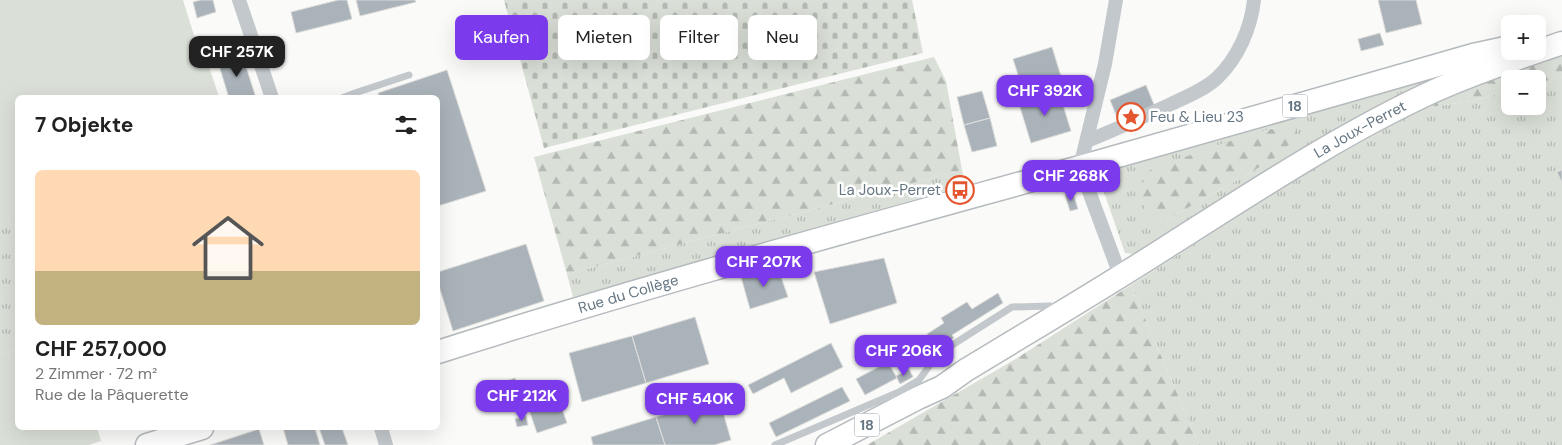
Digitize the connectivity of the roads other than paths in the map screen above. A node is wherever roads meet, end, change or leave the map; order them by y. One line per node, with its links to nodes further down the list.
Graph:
1 (239, 0): 9 (street)
2 (1116, 0): 11 (street)
3 (1254, 0): 11 (street)
4 (1562, 36): 5 (main road)
5 (1546, 39)
6 (1562, 43): 13 (main road, La Joux-Perret / 18)
7 (1501, 49): 12 (main road, La Joux-Perret / 18)
8 (409, 75): 10 (lane)
9 (271, 95)
10 (356, 95)
11 (1087, 141): 12 (street)
12 (1080, 167): 13 (street); 15 (main road, Rue du Collège / 18)
13 (1120, 275): 14 (main road, 18)
14 (1065, 310): 16 (main road, 18); 16 (lane)
15 (440, 351)
16 (903, 398): 21 (lane); 22 (main road, 18)
17 (196, 430): 19 (main road)
18 (382, 430): 20 (street)
19 (147, 445)
20 (386, 445)
21 (774, 445)
22 (827, 445)

